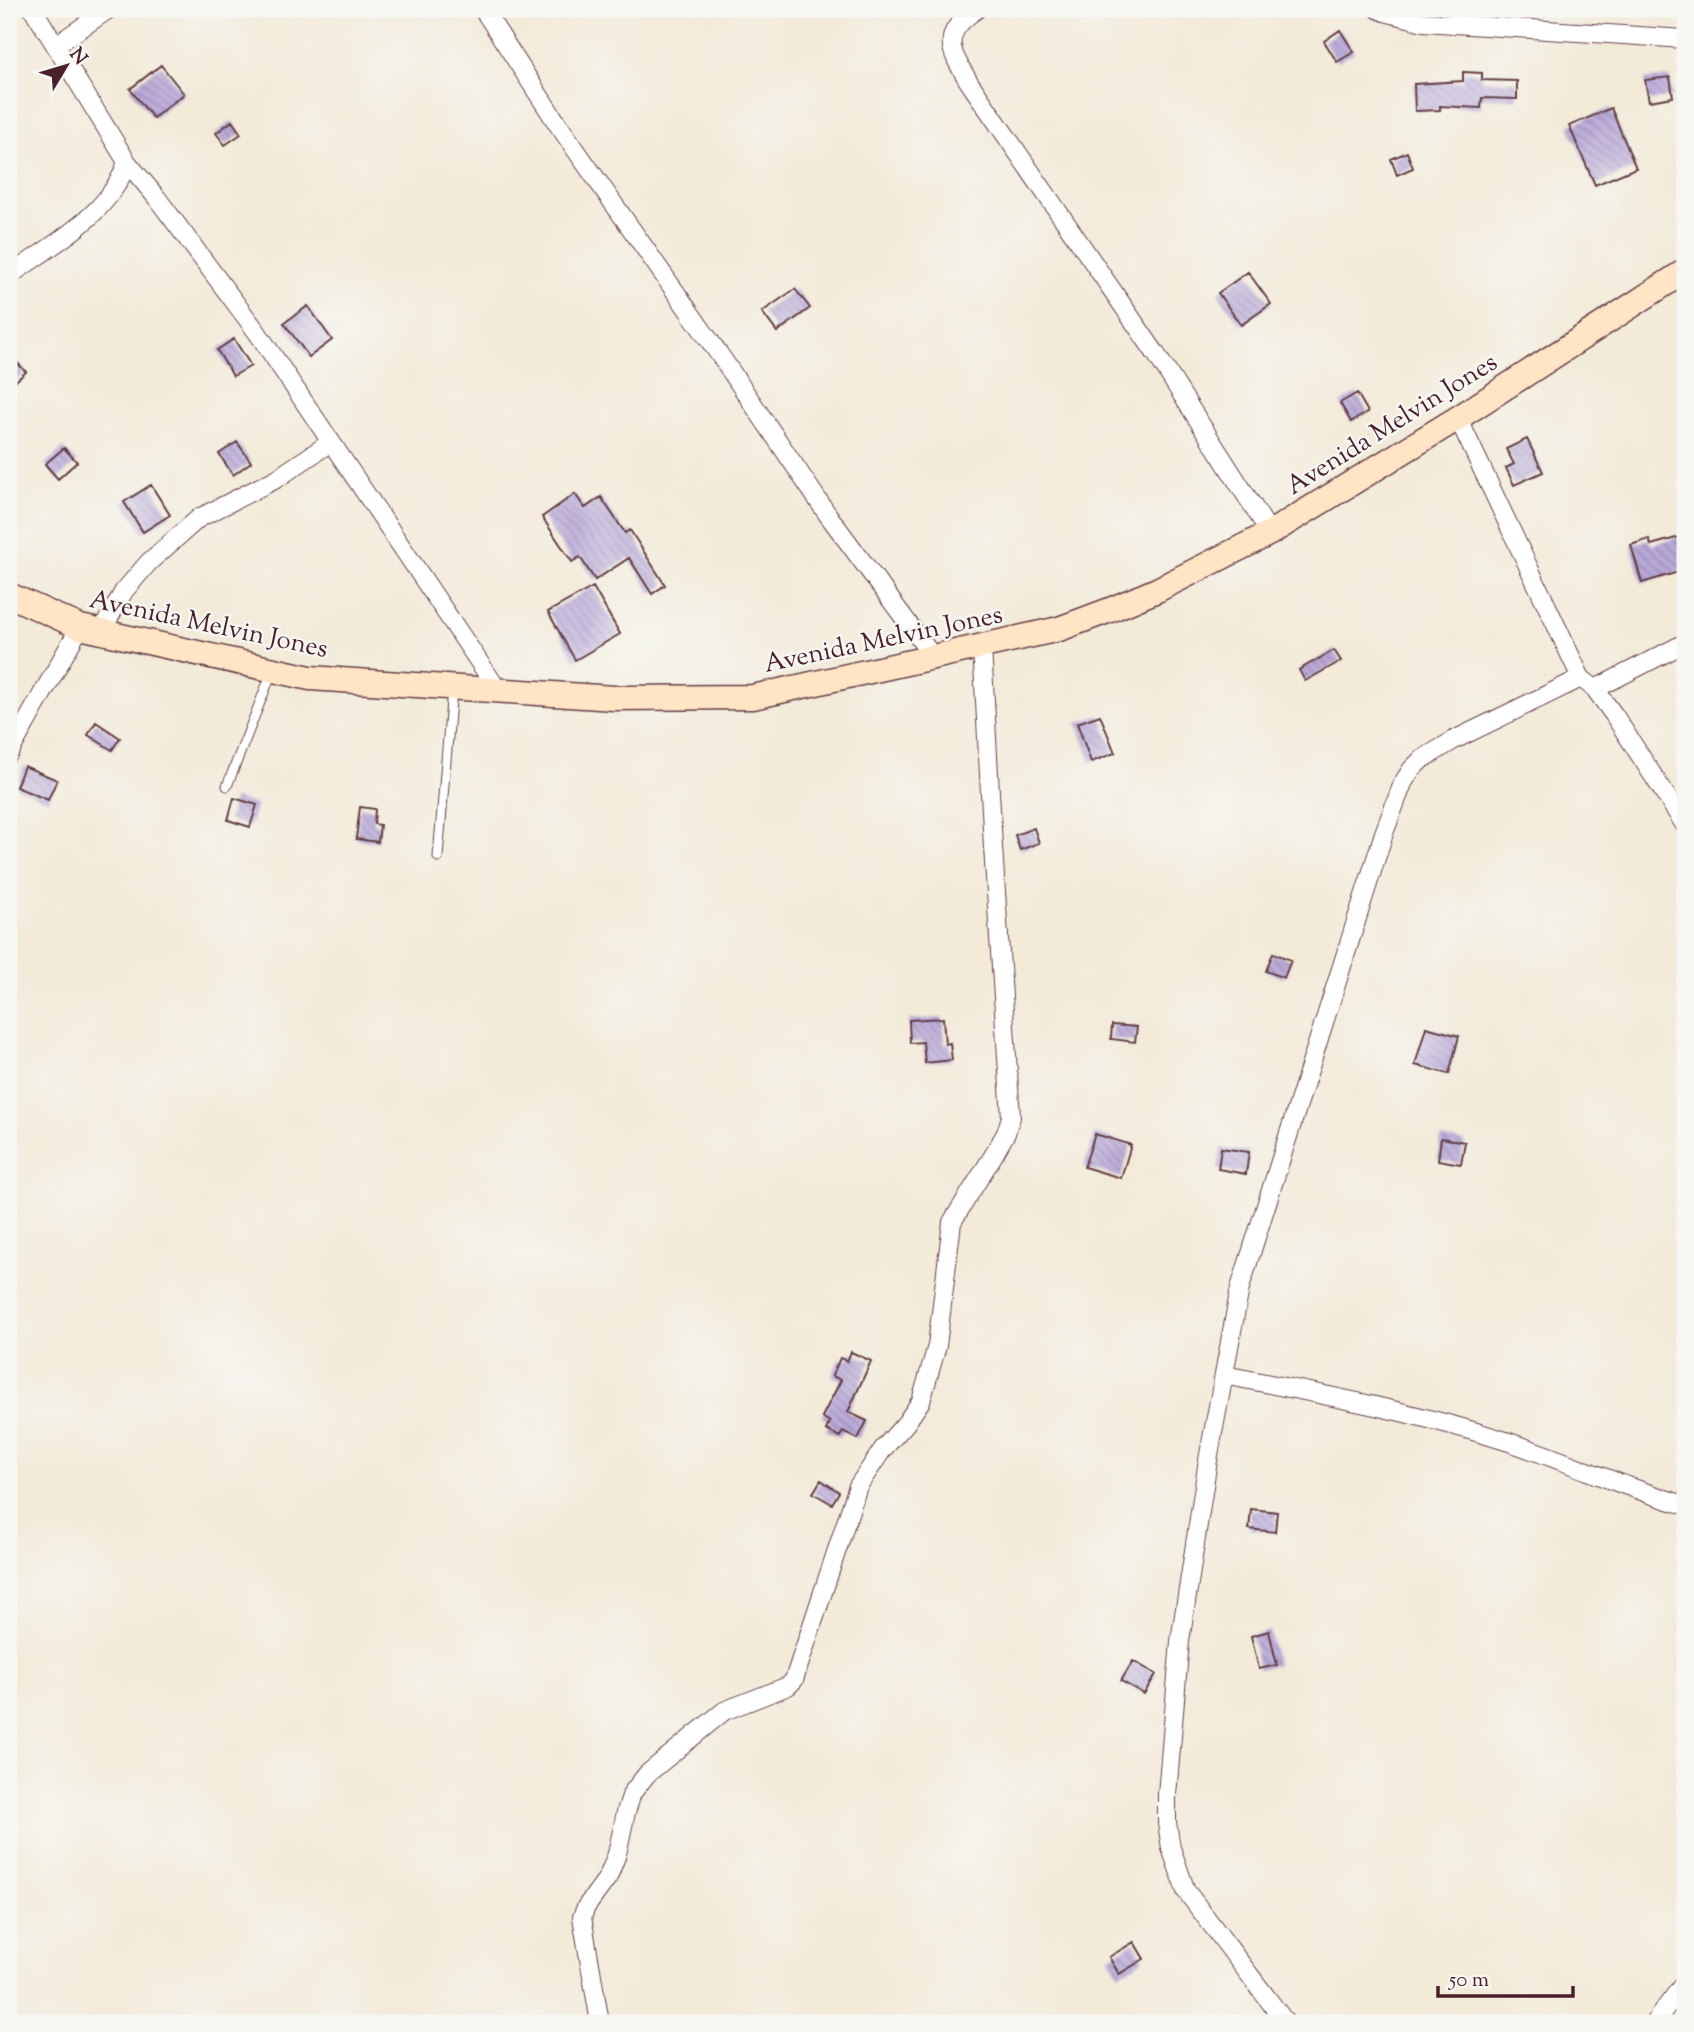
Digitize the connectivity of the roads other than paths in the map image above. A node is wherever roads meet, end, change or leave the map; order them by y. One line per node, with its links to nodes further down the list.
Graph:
1 (33, 9): 7 (street)
2 (109, 9): 7 (street)
3 (483, 9): 18 (street)
4 (977, 9): 13 (street)
5 (1378, 9): 6 (street)
6 (1685, 40)
7 (56, 45): 8 (street)
8 (127, 162): 10 (street); 12 (street)
9 (1685, 271): 11 (street, Avenida Melvin Jones)
10 (9, 276)
11 (1458, 418): 13 (street, Avenida Melvin Jones); 20 (street)
12 (331, 442): 15 (street); 22 (street)
13 (1270, 533): 17 (street, Avenida Melvin Jones)
14 (9, 595): 15 (street, Avenida Melvin Jones)
15 (90, 630): 19 (street, Avenida Melvin Jones); 23 (street)
16 (1685, 643): 20 (street)
17 (982, 647): 18 (street, Avenida Melvin Jones); 30 (street)
18 (933, 657): 22 (street, Avenida Melvin Jones)
19 (273, 670): 21 (street, Avenida Melvin Jones); 24 (lane)
20 (1588, 684): 25 (street); 27 (street)
21 (452, 687): 22 (street, Avenida Melvin Jones); 26 (lane)
22 (498, 690)
23 (9, 753)
24 (227, 786)
25 (1685, 825)
26 (438, 857)
27 (1224, 1375): 28 (street); 31 (street)
28 (1685, 1505)
29 (1685, 1982): 32 (street)
30 (600, 2023)
31 (1286, 2023)
32 (1654, 2023)

